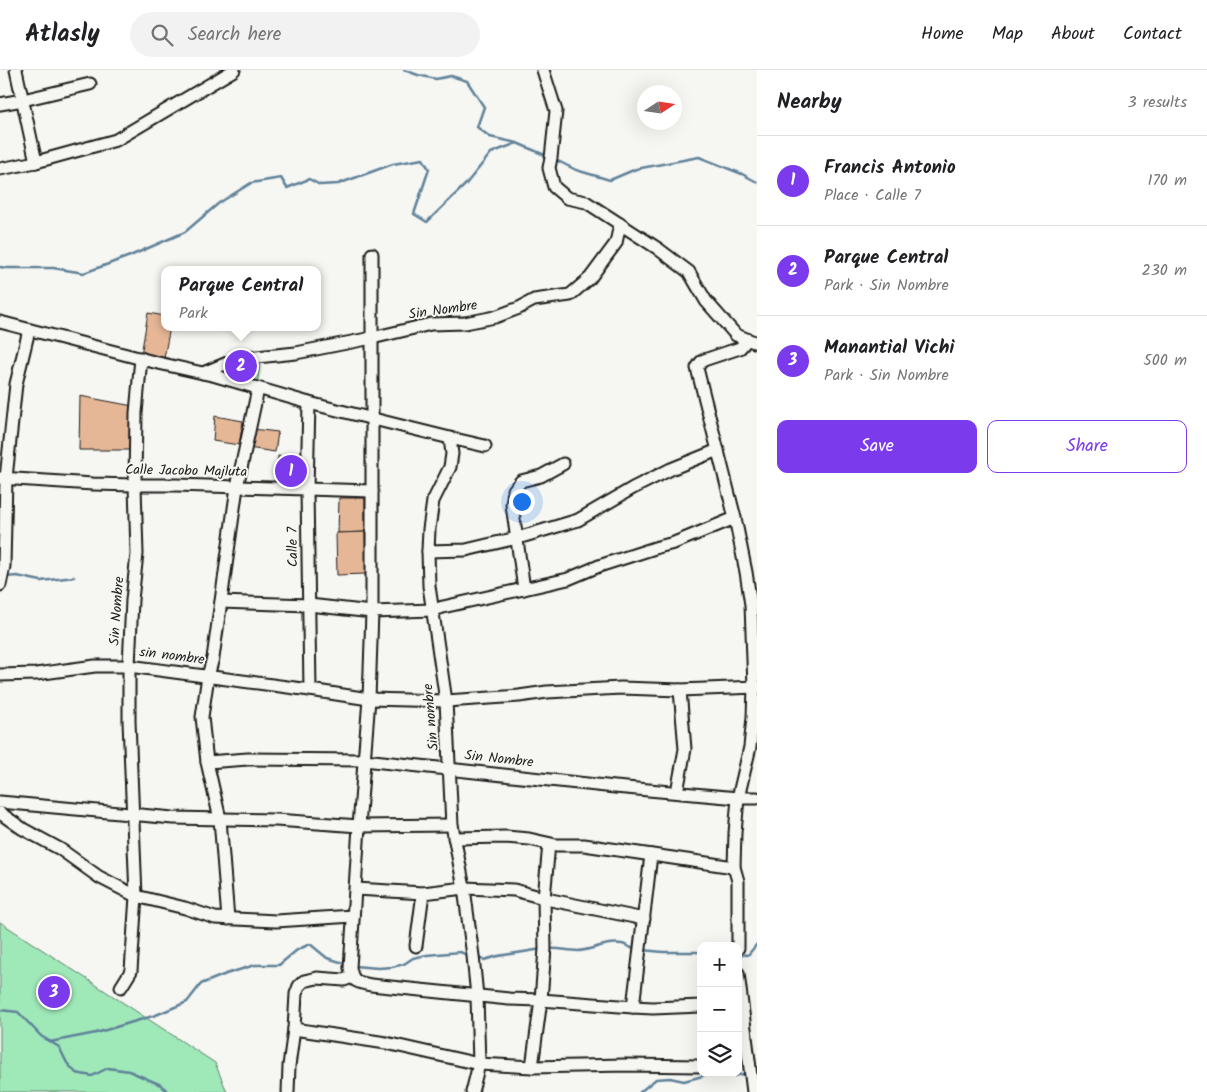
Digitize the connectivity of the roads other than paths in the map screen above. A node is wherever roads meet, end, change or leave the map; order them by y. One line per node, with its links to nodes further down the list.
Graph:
1 (16, 70): 5 (street)
2 (234, 70): 7 (street)
3 (543, 70): 9 (street)
4 (90, 84): 5 (street)
5 (23, 100): 6 (street); 7 (street)
6 (0, 104)
7 (36, 162): 8 (street)
8 (0, 169)
9 (620, 224): 13 (street, Sin Nombre); 14 (street)
10 (372, 254): 13 (street)
11 (0, 322): 12 (street)
12 (29, 330): 15 (street); 24 (street)
13 (372, 338): 16 (street, Sin Nombre); 19 (street)
14 (752, 341): 22 (street)
15 (141, 358): 16 (street); 25 (street, Sin Nombre)
16 (203, 373): 17 (street)
17 (258, 389): 18 (street); 26 (street, Sin Nombre)
18 (309, 403): 19 (street); 27 (street, Calle 7)
19 (372, 418): 20 (street); 28 (street)
20 (450, 438): 21 (street); 31 (street, Sin nombre)
21 (485, 446)
22 (718, 450): 29 (street); 30 (street)
23 (563, 464): 30 (street)
24 (3, 478): 25 (street, Calle Jacobo Majluta); 32 (street)
25 (136, 485): 26 (street, Calle Jacobo Majluta); 38 (street, Sin Nombre)
26 (237, 487): 27 (street, Calle Jacobo Majluta); 34 (street, Sin Nombre)
27 (307, 489): 28 (street, Calle Jacobo Majluta); 35 (street, Calle 7)
28 (372, 492): 37 (street)
29 (735, 518): 33 (street); 41 (street)
30 (516, 538): 31 (street); 33 (street)
31 (428, 551): 36 (street, Sin nombre)
32 (0, 585)
33 (524, 589): 36 (street)
34 (221, 602): 35 (street); 40 (street, Sin Nombre)
35 (309, 605): 37 (street); 42 (street, Calle 7)
36 (433, 610): 37 (street); 45 (street, Sin nombre)
37 (372, 612): 44 (street)
38 (129, 666): 39 (street, sin nombre); 40 (street, sin nombre); 55 (street, Sin Nombre)
39 (0, 674)
40 (208, 676): 42 (street, sin nombre); 48 (street, Sin Nombre)
41 (755, 687): 43 (street, sin nombre); 46 (street)
42 (310, 690): 44 (street, sin nombre)
43 (680, 690): 45 (street, sin nombre); 50 (street)
44 (369, 699): 45 (street, sin nombre); 47 (street)
45 (446, 701): 49 (street, Sin nombre)
46 (754, 746): 51 (street)
47 (364, 760): 48 (street, Sin Nombre); 49 (street, Sin Nombre); 57 (street)
48 (207, 762): 56 (street, Sin Nombre)
49 (450, 769): 50 (street, Sin Nombre); 58 (street, Sin nombre)
50 (677, 792): 51 (street, Sin Nombre)
51 (738, 798): 52 (street, Sin Nombre); 62 (street)
52 (757, 798)
53 (0, 802): 55 (street)
54 (0, 813): 66 (street)
55 (132, 813): 56 (street); 66 (street, Sin Nombre)
56 (220, 819): 57 (street); 69 (street, Sin Nombre)
57 (359, 826): 58 (street); 64 (street)
58 (452, 826): 59 (street, Sin nombre)
59 (454, 838): 60 (street); 63 (street, Sin nombre)
60 (548, 844): 61 (street); 67 (street)
61 (651, 855): 62 (street); 70 (street)
62 (734, 867): 71 (street)
63 (464, 888): 65 (street); 67 (street); 75 (street, Sin nombre)
64 (356, 889): 65 (street); 68 (street)
65 (423, 893): 72 (street)
66 (136, 896): 69 (street); 74 (street, Sin Nombre)
67 (544, 898): 70 (street); 76 (street)
68 (354, 916): 69 (street); 73 (street)
69 (228, 919)
70 (644, 919): 78 (street)
71 (738, 942)
72 (416, 946)
73 (352, 977): 75 (street); 79 (street)
74 (121, 987)
75 (477, 996): 76 (street); 81 (street, Sin nombre)
76 (541, 1000): 78 (street); 83 (street)
77 (697, 1006): 78 (street)
78 (633, 1008)
79 (294, 1029): 81 (street); 85 (street)
80 (742, 1032): 84 (street)
81 (479, 1064): 83 (street); 86 (street, Sin nombre)
82 (697, 1066): 83 (street)
83 (532, 1067)
84 (744, 1067): 87 (street)
85 (288, 1092)
86 (472, 1092)
87 (753, 1092)

